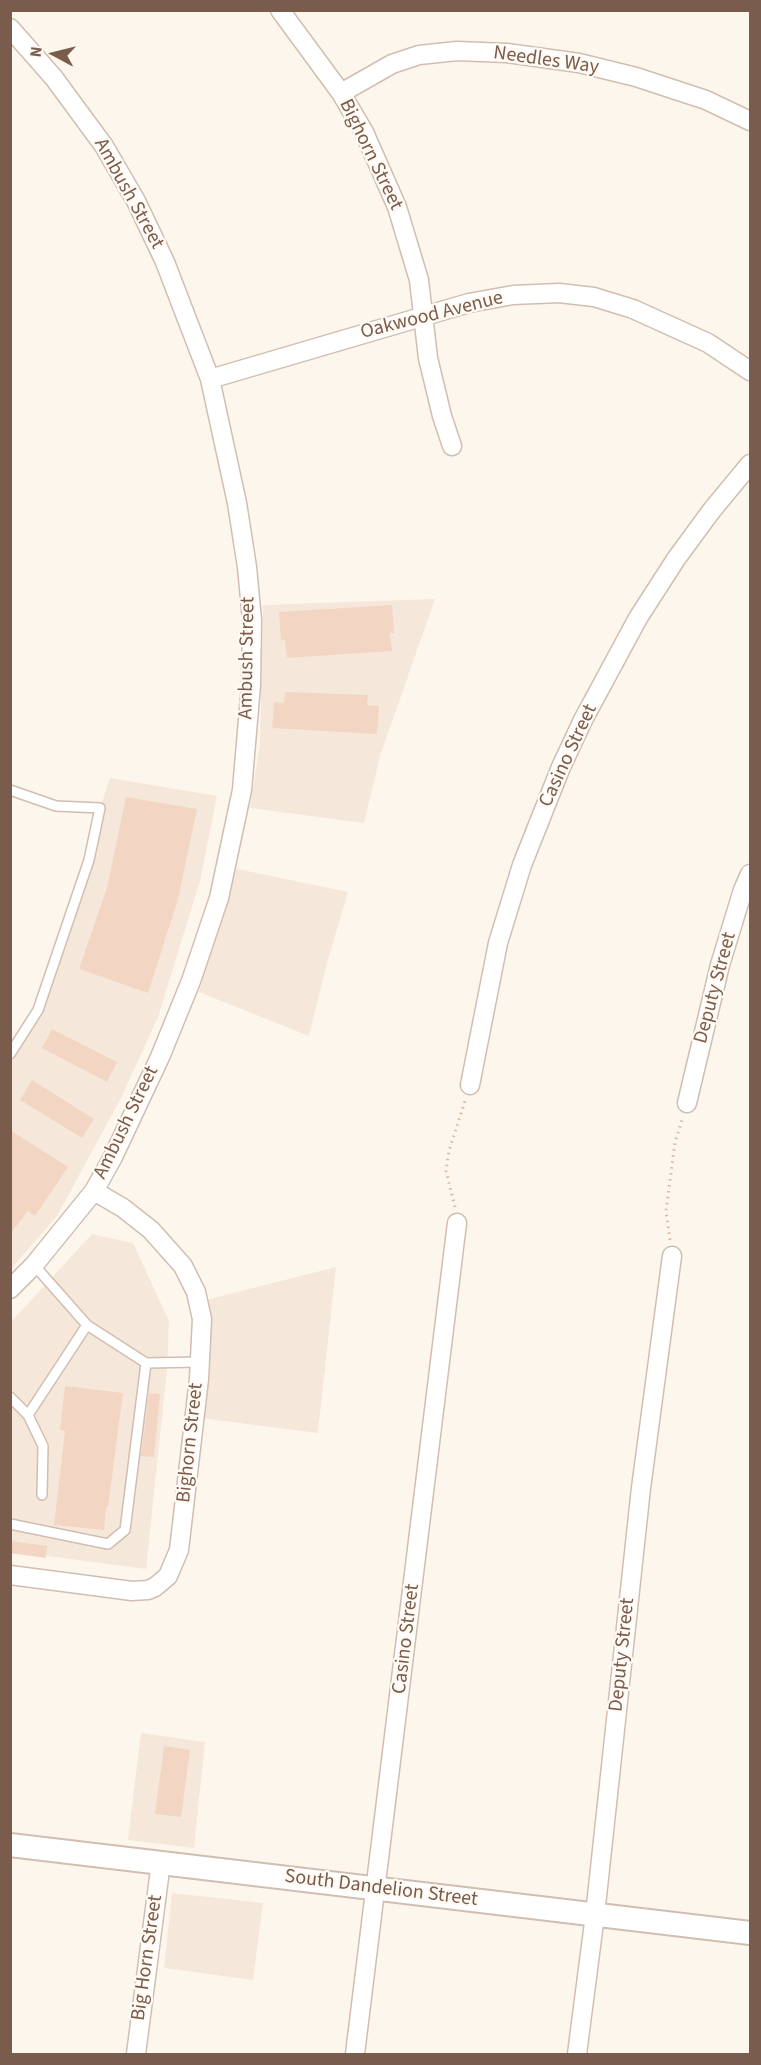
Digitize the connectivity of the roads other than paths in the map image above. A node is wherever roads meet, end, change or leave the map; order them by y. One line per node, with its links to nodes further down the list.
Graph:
1 (280, 10): 3 (street, Bighorn Street)
2 (10, 28): 7 (street, Ambush Street)
3 (341, 93): 4 (street, Needles Way); 5 (street, Bighorn Street)
4 (750, 121)
5 (423, 316): 6 (street, Oakwood Avenue); 7 (street, Oakwood Avenue); 8 (street)
6 (750, 371)
7 (210, 379): 15 (street, Ambush Street)
8 (452, 446)
9 (750, 464): 13 (street, Casino Street)
10 (10, 790): 12 (lane)
11 (750, 874): 14 (street, Deputy Street)
12 (10, 1054)
13 (470, 1085)
14 (687, 1103)
15 (94, 1191): 18 (street, Ambush Street); 21 (street, Bighorn Street)
16 (457, 1222): 30 (street, Casino Street)
17 (672, 1256): 31 (street, Deputy Street)
18 (34, 1265): 19 (street, Ambush Street); 20 (lane)
19 (10, 1289)
20 (87, 1325): 22 (lane); 24 (lane)
21 (200, 1362): 22 (lane); 27 (street, Bighorn Street)
22 (146, 1363): 26 (lane)
23 (10, 1397): 24 (lane)
24 (28, 1415): 25 (lane)
25 (42, 1495)
26 (10, 1524)
27 (10, 1575)
28 (10, 1845): 29 (street, South Dandelion Street)
29 (161, 1862): 30 (street, South Dandelion Street); 33 (street, Big Horn Street)
30 (377, 1888): 31 (street, South Dandelion Street); 34 (street, Casino Street)
31 (595, 1915): 32 (street, South Dandelion Street); 35 (street, Deputy Street)
32 (750, 1933)
33 (136, 2055)
34 (355, 2055)
35 (577, 2055)

